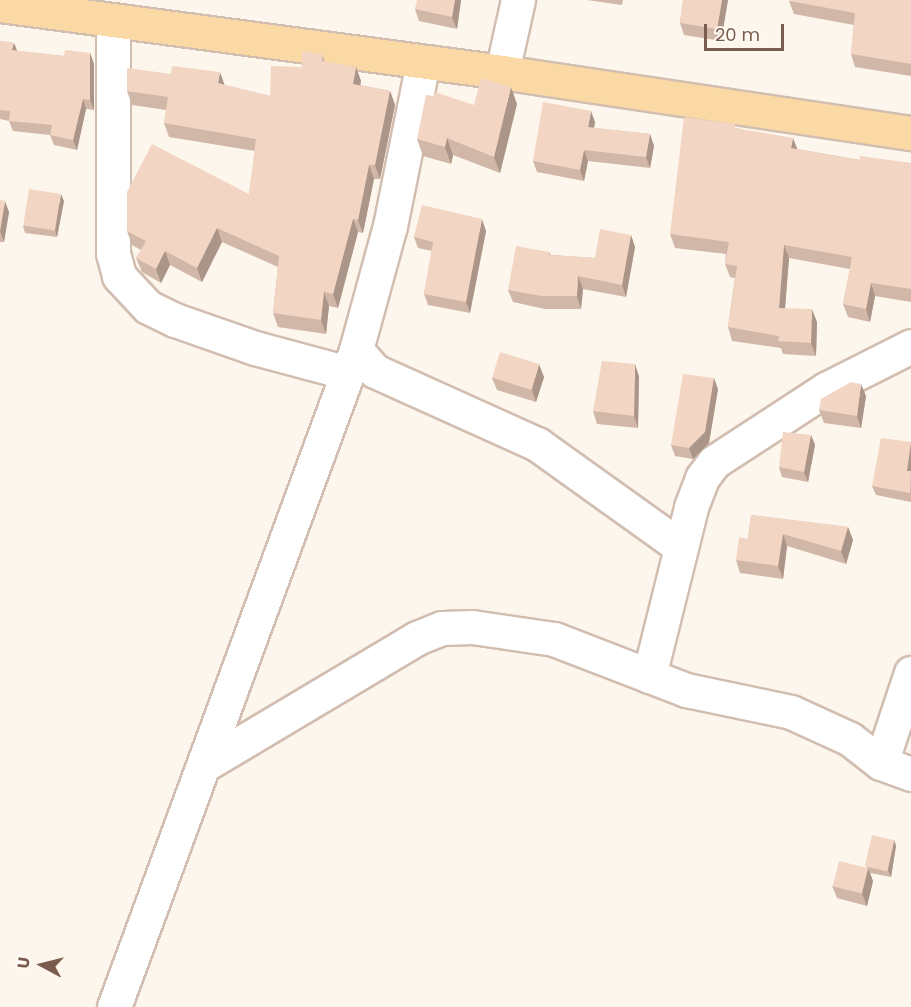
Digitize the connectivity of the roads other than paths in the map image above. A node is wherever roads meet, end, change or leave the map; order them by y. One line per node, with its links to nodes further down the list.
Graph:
1 (518, 0): 5 (street)
2 (0, 5): 3 (main road)
3 (113, 22): 4 (main road); 8 (street)
4 (423, 63): 5 (main road); 8 (street)
5 (502, 72): 6 (main road)
6 (911, 133)
7 (911, 346): 9 (street)
8 (352, 362): 9 (street); 13 (street)
9 (681, 547): 11 (street)
10 (911, 674): 12 (street)
11 (649, 676): 12 (street); 13 (street)
12 (881, 763): 14 (street)
13 (204, 765): 15 (street)
14 (911, 774)
15 (114, 1007)

